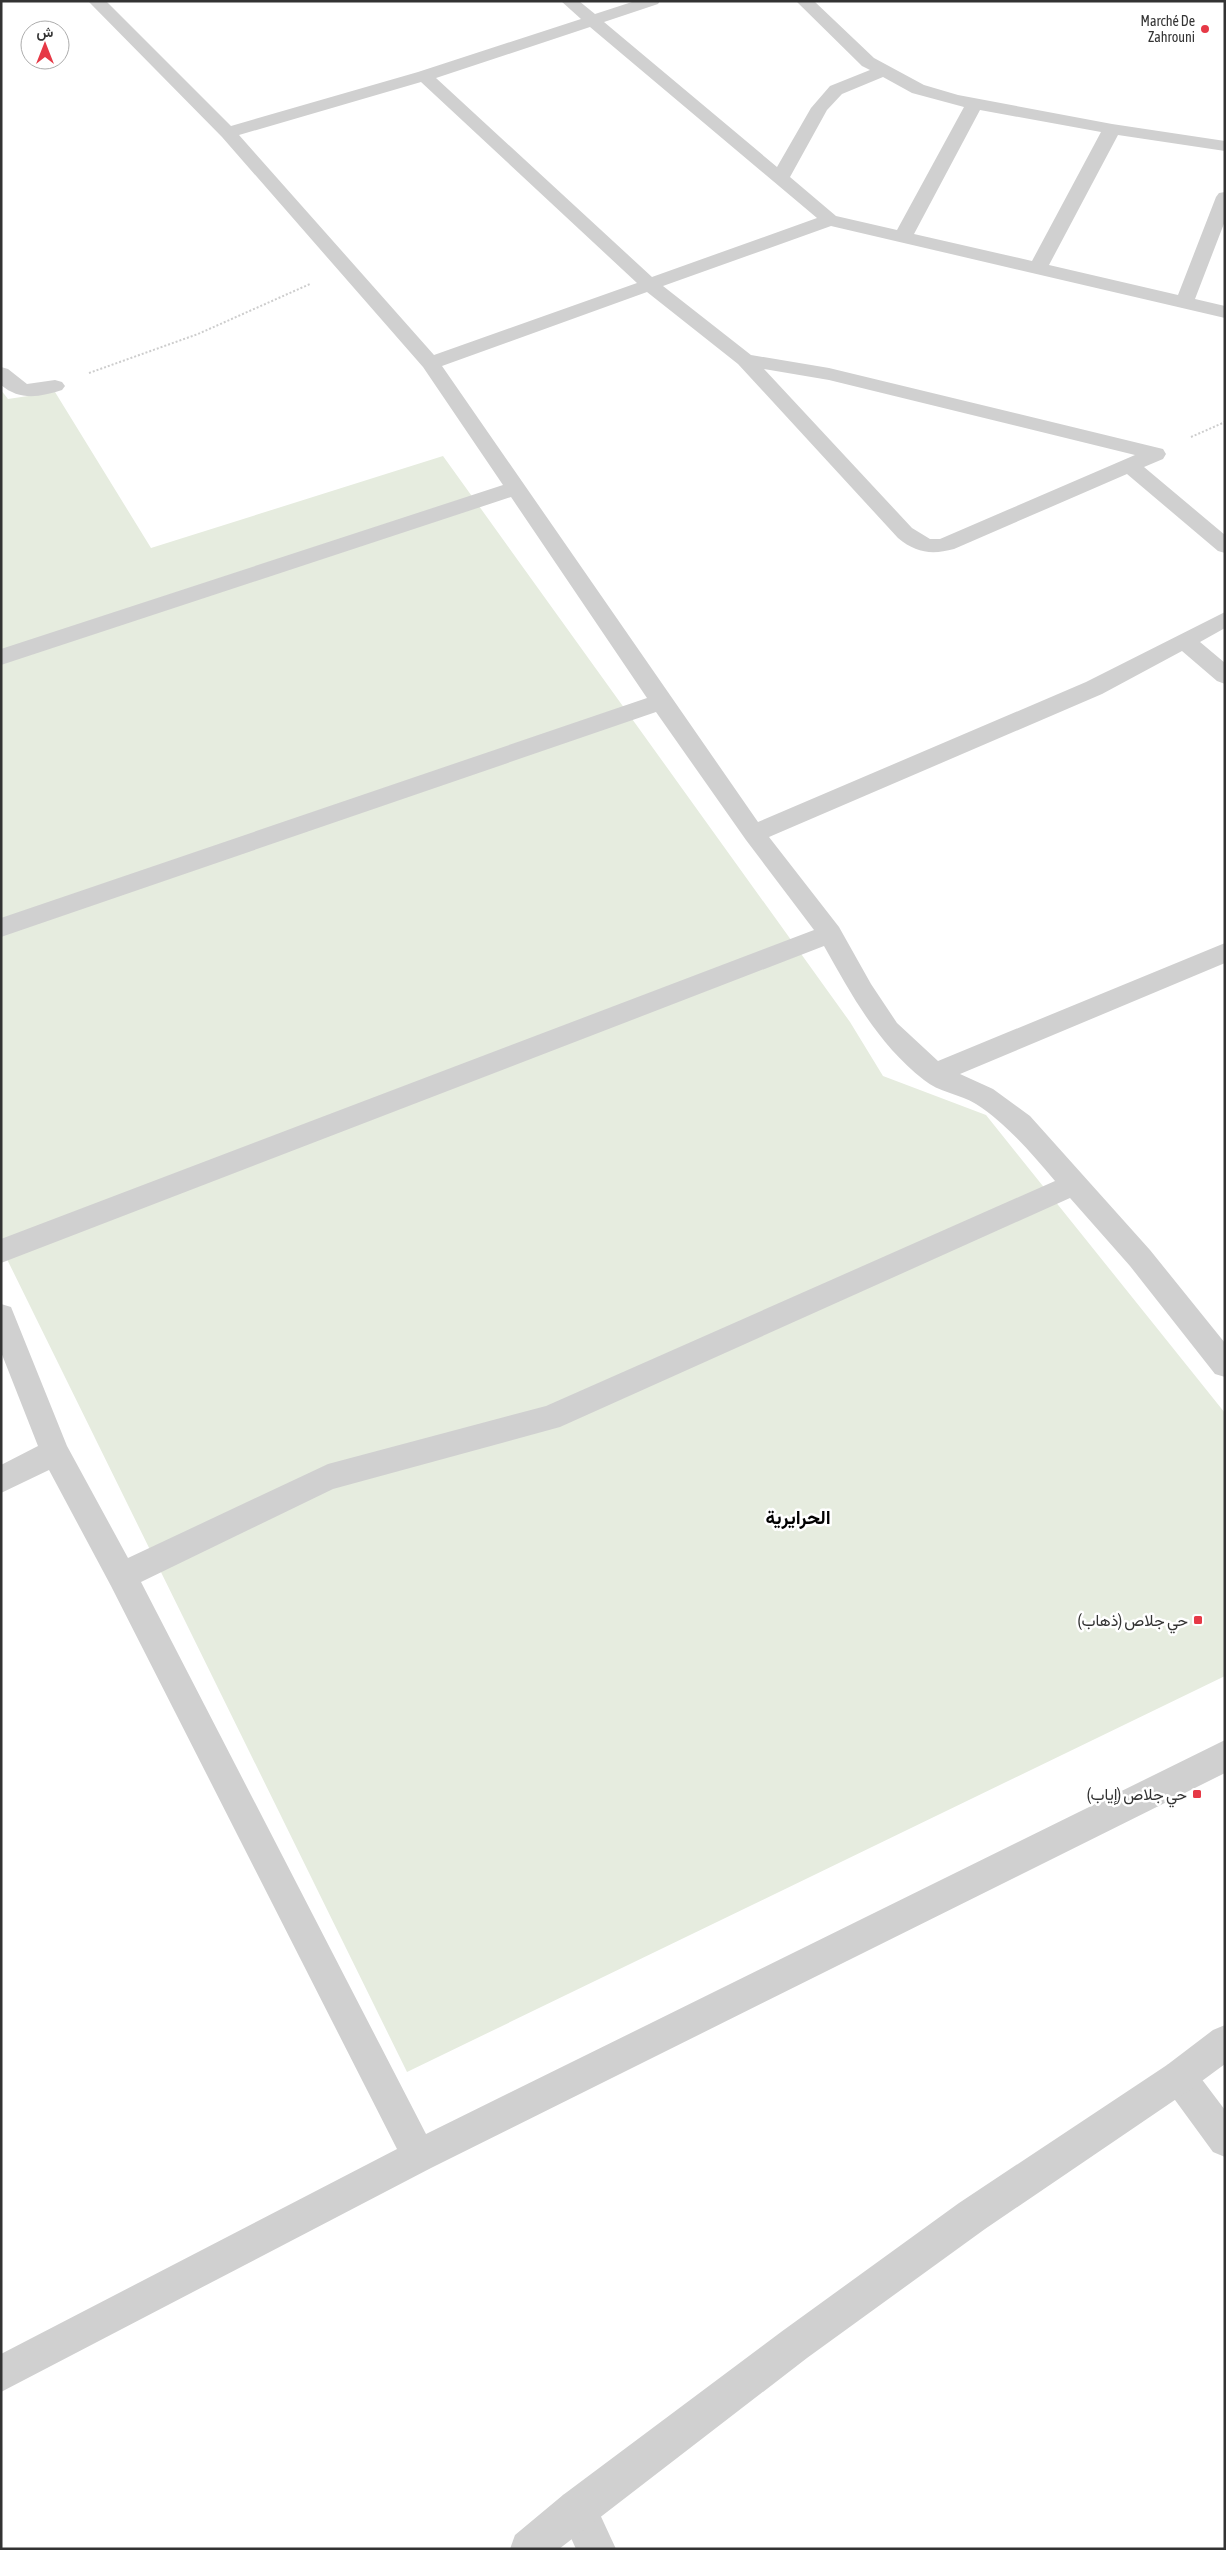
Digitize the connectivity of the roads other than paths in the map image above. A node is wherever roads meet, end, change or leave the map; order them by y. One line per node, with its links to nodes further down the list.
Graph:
1 (96, 1): 10 (street)
2 (569, 1): 5 (street)
3 (652, 1): 5 (street)
4 (804, 1): 6 (street)
5 (591, 20): 7 (street); 12 (street)
6 (883, 71): 8 (street); 12 (street)
7 (424, 76): 10 (street); 17 (street)
8 (974, 104): 9 (street); 15 (street)
9 (1112, 129): 11 (street); 16 (street)
10 (228, 134): 21 (street)
11 (1225, 146)
12 (780, 178): 14 (street)
13 (1225, 197): 18 (street)
14 (830, 220): 15 (street); 17 (street)
15 (904, 237): 16 (street)
16 (1038, 268): 18 (street)
17 (650, 285): 20 (street); 21 (street)
18 (1184, 302): 19 (street)
19 (1225, 312)
20 (745, 360): 24 (street); 24 (street)
21 (430, 363): 25 (street)
22 (1, 373): 23 (street)
23 (55, 386)
24 (1129, 466): 26 (street)
25 (516, 488): 29 (street); 31 (street)
26 (1225, 546)
27 (1225, 619): 28 (street)
28 (1185, 641): 30 (street); 32 (street)
29 (1, 657)
30 (1225, 676)
31 (661, 702): 32 (street); 33 (street)
32 (754, 834): 34 (street)
33 (1, 928)
34 (830, 934): 36 (street); 38 (street)
35 (1225, 952): 36 (street)
36 (934, 1074): 37 (street)
37 (1075, 1184): 40 (street); 43 (street)
38 (1, 1250)
39 (1, 1316): 41 (street)
40 (1225, 1365)
41 (55, 1452): 42 (street); 43 (street)
42 (1, 1480)
43 (122, 1576): 48 (street)
44 (1225, 1756): 48 (street)
45 (1225, 2042): 46 (street)
46 (1179, 2077): 47 (street); 50 (street)
47 (1225, 2140)
48 (419, 2156): 49 (street)
49 (1, 2374)
50 (577, 2509): 51 (street); 52 (street)
51 (529, 2549)
52 (597, 2549)

